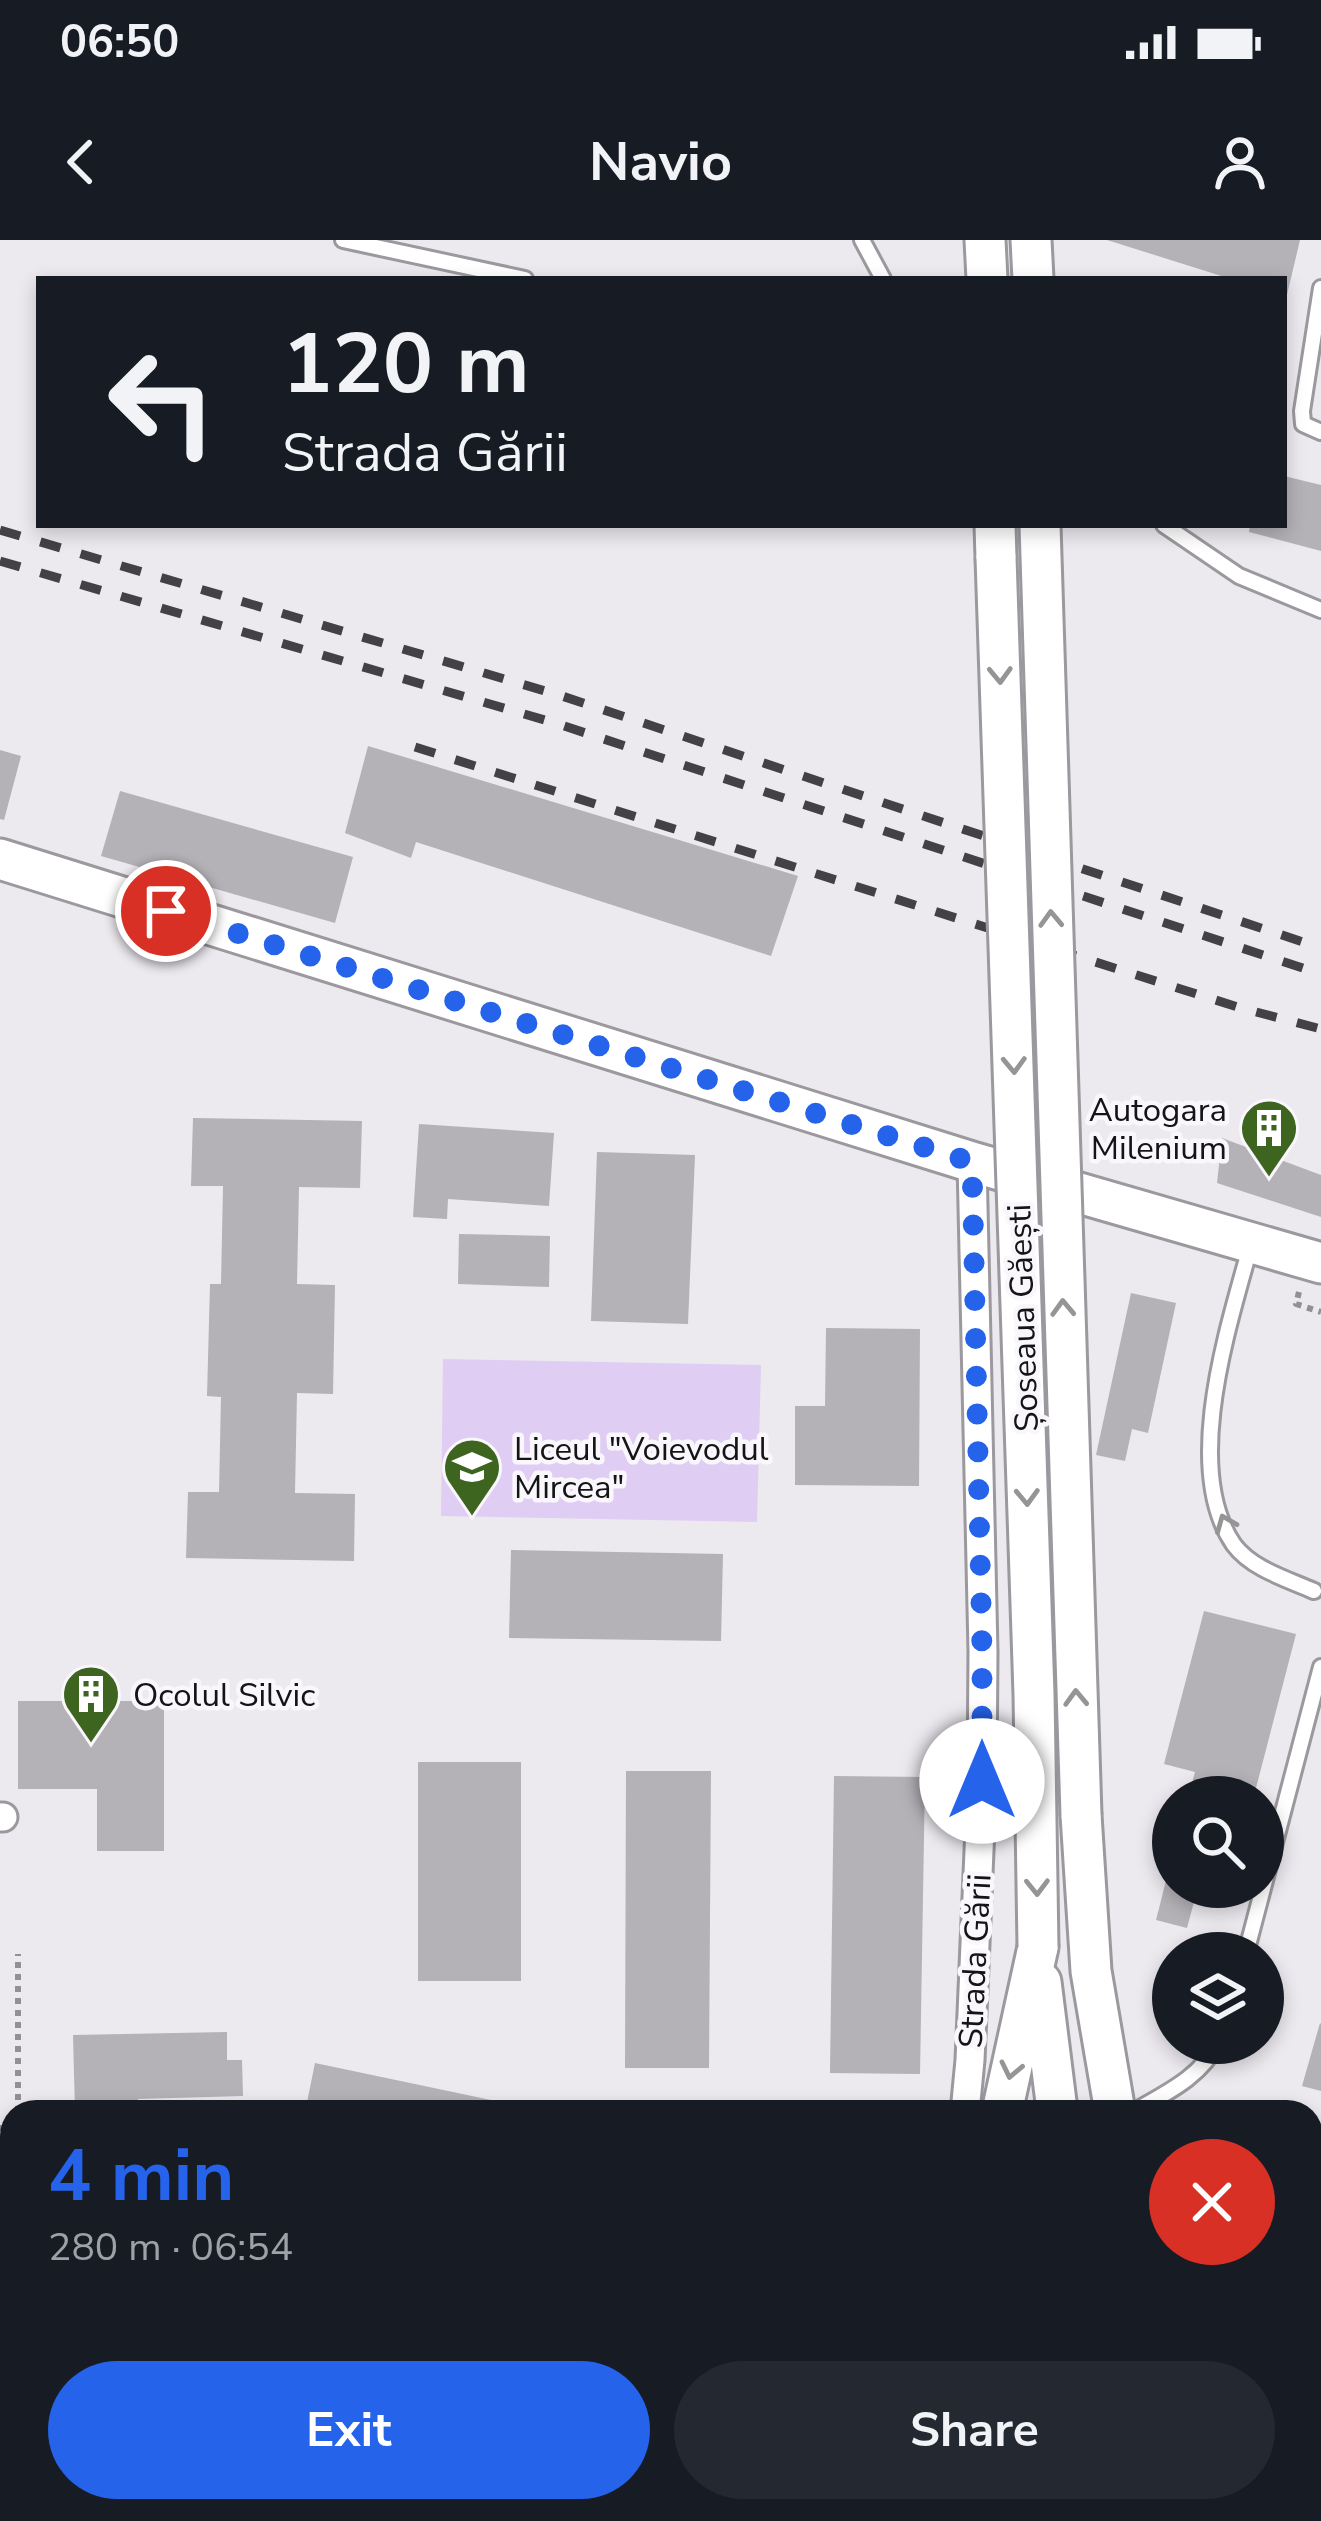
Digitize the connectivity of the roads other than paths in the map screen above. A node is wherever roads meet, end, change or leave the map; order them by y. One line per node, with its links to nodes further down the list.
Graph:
1 (343, 240): 5 (lane)
2 (862, 240): 6 (lane)
3 (985, 240): 7 (main road)
4 (1031, 240): 8 (main road)
5 (511, 276)
6 (881, 276)
7 (987, 276)
8 (1033, 276)
9 (1321, 288): 10 (lane)
10 (1321, 432)
11 (994, 528): 22 (main road, Șoseaua Găești, one-way to 22, bridge)
12 (1040, 528): 27 (main road, Șoseaua Găești, one-way to 12, bridge)
13 (1168, 528): 14 (lane)
14 (1321, 610)
15 (0, 859): 16 (main road)
16 (972, 1162): 17 (main road); 24 (street, Strada Gării)
17 (1251, 1243): 18 (main road); 19 (lane, one-way to 17)
18 (1321, 1263)
19 (1314, 1591)
20 (1321, 1667): 21 (lane)
21 (1252, 1932)
22 (1038, 1947): 25 (main road, one-way to 25); 26 (main road, Șoseaua Găești)
23 (1203, 2064): 28 (lane)
24 (965, 2100)
25 (1005, 2100)
26 (1055, 2100)
27 (1121, 2100)
28 (1146, 2100)

